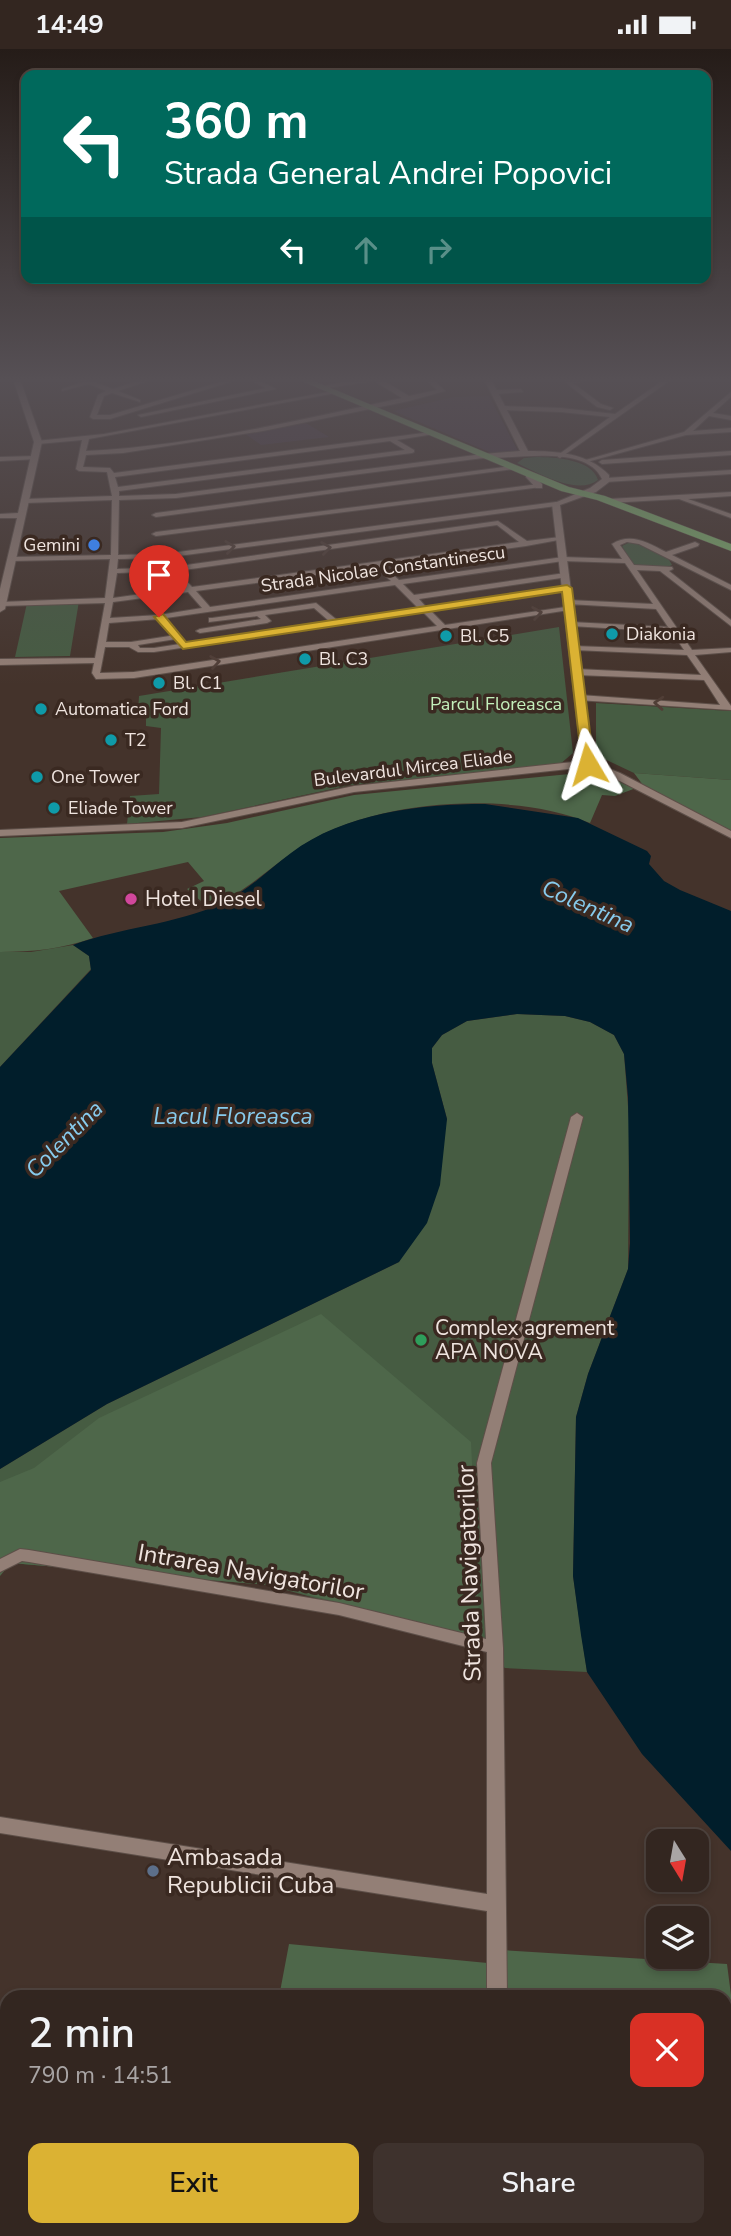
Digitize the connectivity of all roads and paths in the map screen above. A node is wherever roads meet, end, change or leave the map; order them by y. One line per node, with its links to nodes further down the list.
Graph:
1 (30, 481): 18 (street)
2 (114, 481): 11 (street)
3 (179, 481): 11 (street)
4 (291, 481): 17 (street)
5 (416, 481): 13 (street)
6 (534, 481): 10 (street)
7 (544, 481): 12 (main road)
8 (634, 481): 9 (street)
9 (602, 484): 12 (street); 15 (street)
10 (539, 486): 21 (street)
11 (117, 489): 17 (street)
12 (565, 489): 15 (main road); 20 (street)
13 (322, 494): 21 (street); 23 (street)
14 (731, 494): 16 (street)
15 (581, 497): 19 (main road); 20 (street); 30 (main road)
16 (676, 497): 19 (street); 25 (street)
17 (117, 499): 18 (street); 37 (street)
18 (25, 501): 22 (street)
19 (609, 501): 32 (main road)
20 (556, 504): 27 (street); 37 (street, one-way to 20)
21 (340, 511): 26 (street)
22 (22, 515): 24 (street); 36 (street)
23 (156, 515)
24 (0, 516)
25 (731, 516)
26 (156, 534)
27 (561, 539): 29 (street); 40 (street)
28 (380, 540): 29 (street); 31 (street); 45 (street, one-way to 28)
29 (526, 544): 41 (street)
30 (695, 544): 34 (street); 38 (main road)
31 (387, 547)
32 (731, 548)
33 (395, 554): 41 (street)
34 (667, 554): 42 (street); 44 (street)
35 (0, 556): 36 (street)
36 (12, 557): 39 (street); 49 (street)
37 (113, 557): 39 (street); 47 (street)
38 (731, 557)
39 (65, 558)
40 (563, 559): 44 (street, Strada Nicolae Constantinescu); 48 (street); 50 (street, Strada Nicolae Constantinescu)
41 (402, 561): 43 (street)
42 (681, 562): 46 (street); 52 (street)
43 (377, 564): 50 (street); 53 (street)
44 (629, 564): 46 (street); 58 (street)
45 (172, 569): 47 (street); 53 (street)
46 (663, 570): 68 (street)
47 (112, 571): 55 (street)
48 (565, 575): 51 (street); 54 (street)
49 (3, 580): 56 (street)
50 (396, 583): 54 (street); 60 (street, Strada Nicolae Constantinescu)
51 (567, 588): 57 (street); 59 (street)
52 (731, 588)
53 (191, 590): 55 (street); 60 (street)
54 (412, 599): 59 (street)
55 (108, 601): 56 (street); 65 (street)
56 (1, 603)
57 (569, 605): 58 (street); 67 (street); 69 (street, one-way to 57)
58 (657, 607): 71 (street)
59 (423, 609): 66 (street); 69 (street)
60 (208, 610): 61 (street, Strada Nicolae Constantinescu)
61 (186, 613): 63 (street, Strada Nicolae Constantinescu); 72 (street)
62 (259, 613): 64 (street); 66 (street); 72 (street)
63 (159, 617): 65 (street, Strada Nicolae Constantinescu); 73 (street)
64 (212, 619)
65 (106, 621): 76 (street)
66 (335, 623): 70 (street)
67 (571, 624): 71 (street); 79 (street)
68 (731, 624)
69 (443, 627): 78 (street)
70 (295, 630): 74 (street); 78 (street)
71 (673, 630): 81 (street)
72 (200, 631): 74 (street)
73 (176, 637): 75 (street); 77 (street)
74 (211, 642): 77 (street)
75 (131, 644): 76 (street); 77 (street)
76 (103, 645): 82 (street)
77 (183, 646)
78 (311, 647): 82 (street, one-way to 78)
79 (574, 648): 81 (street); 84 (street)
80 (731, 650): 81 (street)
81 (689, 653): 85 (street)
82 (98, 660): 83 (street)
83 (0, 662)
84 (577, 672): 85 (street); 86 (street)
85 (706, 678): 87 (street)
86 (580, 698): 87 (street, one-way to 86); 88 (street)
87 (729, 708)
88 (588, 764): 89 (street, Bulevardul Mircea Eliade); 90 (street, Bulevardul Mircea Eliade)
89 (0, 833)
90 (731, 835)
91 (576, 1117): 93 (street, Strada Navigatorilor)
92 (0, 1566): 93 (street, Intrarea Navigatorilor)
93 (495, 1648): 95 (street, Strada Navigatorilor)
94 (0, 1825): 95 (street)
95 (497, 1904): 96 (street, Strada Navigatorilor)
96 (497, 1990)

